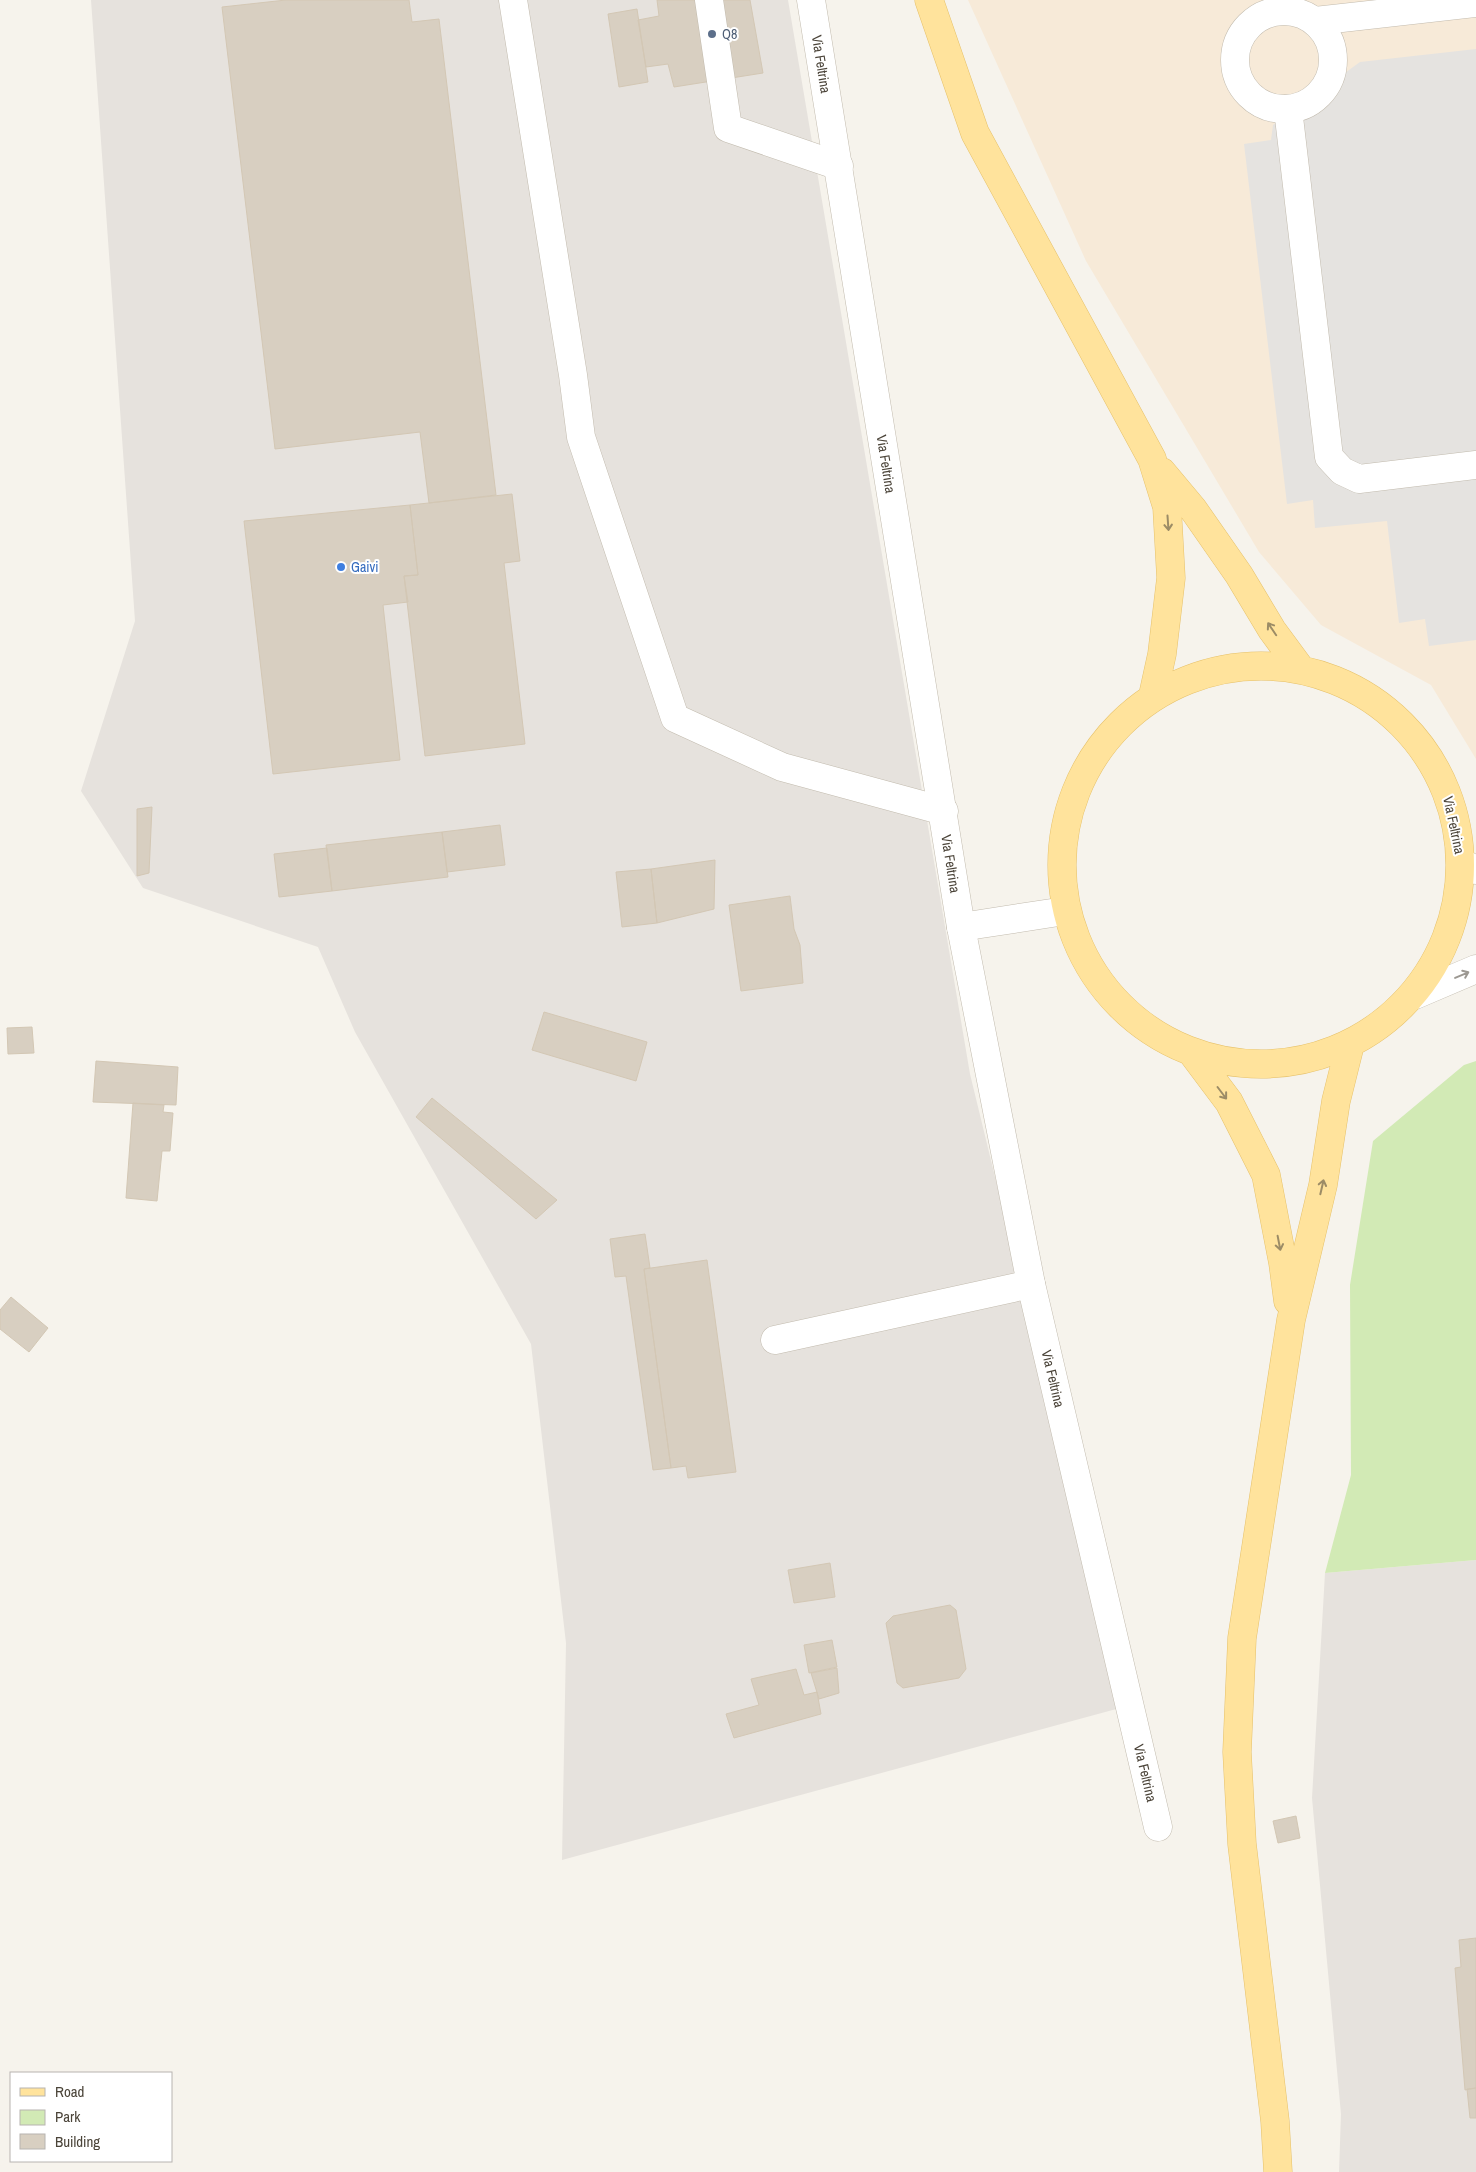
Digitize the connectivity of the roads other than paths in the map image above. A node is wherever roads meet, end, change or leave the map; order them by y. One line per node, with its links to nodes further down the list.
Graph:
1 (512, 0): 13 (street)
2 (708, 0): 8 (street)
3 (811, 0): 8 (street, Via Feltrina)
4 (929, 0): 9 (main road)
5 (1476, 3): 6 (street)
6 (1315, 21): 7 (street); 7 (street)
7 (1288, 109): 10 (street)
8 (839, 166): 13 (street, Via Feltrina)
9 (1152, 459): 11 (main road, one-way to 9); 12 (main road, one-way to 12)
10 (1476, 465)
11 (1300, 668): 12 (main road, Via Feltrina); 14 (main road, Via Feltrina)
12 (1153, 696): 15 (main road, Via Feltrina)
13 (944, 811): 16 (street, Via Feltrina)
14 (1469, 866): 18 (main road, Via Feltrina)
15 (1065, 911): 16 (street); 20 (main road, Via Feltrina)
16 (961, 927): 21 (street, Via Feltrina)
17 (1476, 969): 18 (street, one-way to 17)
18 (1415, 995): 19 (main road, Via Feltrina)
19 (1350, 1045): 20 (main road, Via Feltrina); 22 (main road, Via Feltrina, one-way to 19)
20 (1193, 1054): 22 (main road, Via Feltrina, one-way to 22)
21 (1030, 1284): 23 (street); 24 (street, Via Feltrina)
22 (1291, 1320): 25 (main road, Via Feltrina)
23 (775, 1340)
24 (1158, 1826)
25 (1278, 2172)

